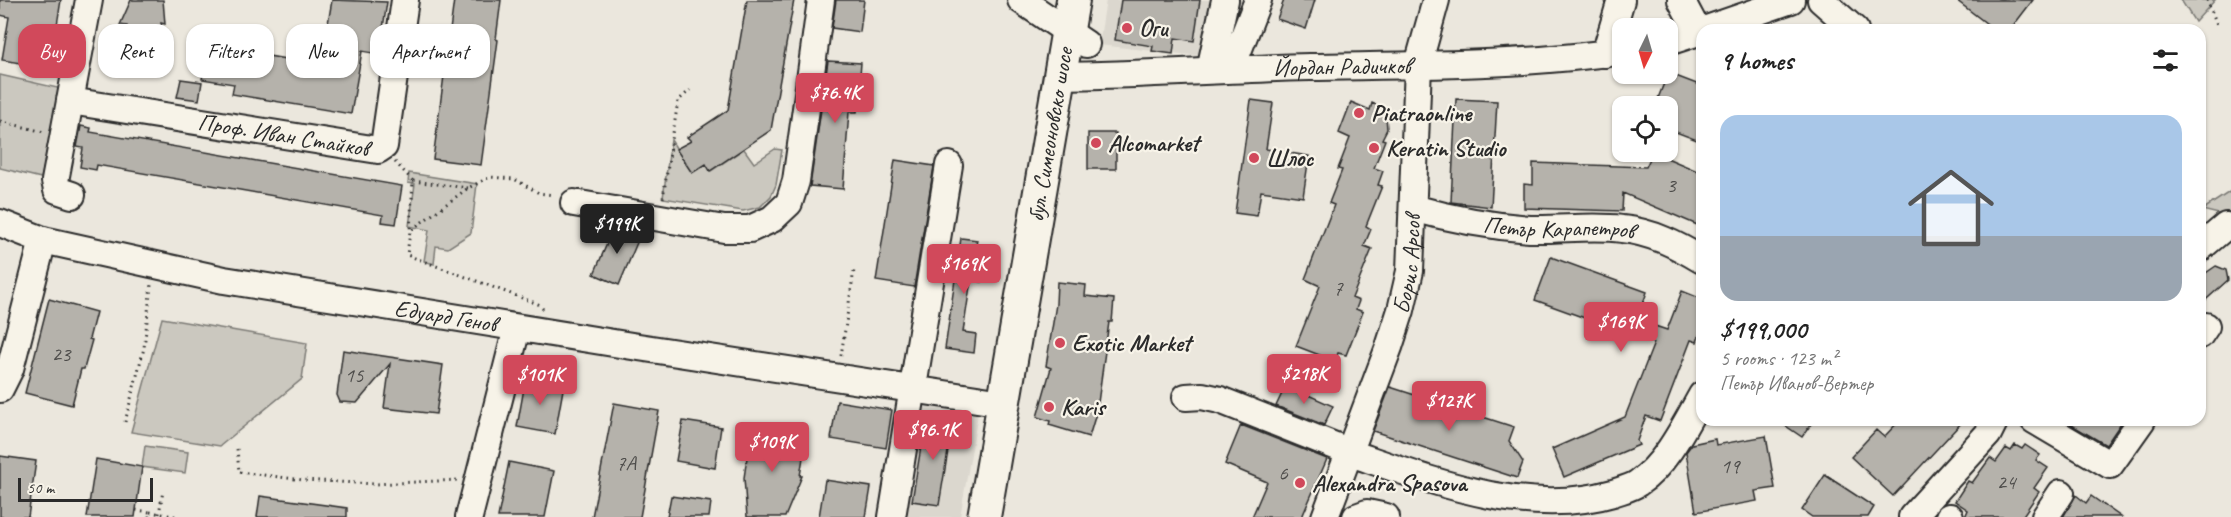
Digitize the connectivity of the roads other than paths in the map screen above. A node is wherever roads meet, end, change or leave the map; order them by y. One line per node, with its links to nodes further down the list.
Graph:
1 (89, 0): 25 (street)
2 (405, 0): 25 (street, Проф. Иван Стайков)
3 (821, 0): 28 (street)
4 (1021, 0): 19 (street)
5 (1073, 0): 19 (main road, бул. Симеоновско шосе)
6 (1093, 0): 19 (main road, бул. Симеоновско шосе)
7 (1225, 0): 23 (street)
8 (1258, 0): 23 (street)
9 (1436, 0): 22 (street, Борис Арсов)
10 (1621, 0): 14 (street)
11 (1681, 0): 15 (street)
12 (1791, 0): 16 (street)
13 (1821, 0): 17 (street)
14 (1619, 18)
15 (1696, 24)
16 (1721, 24)
17 (1848, 24)
18 (1696, 33): 20 (street)
19 (1077, 38): 24 (main road, бул. Симеоновско шосе)
20 (1678, 39)
21 (1612, 53): 22 (street, Йордан Радичков)
22 (1418, 64): 23 (street, Йордан Радичков); 29 (street, Борис Арсов)
23 (1221, 70): 24 (street, Йордан Радичков)
24 (1070, 76): 39 (main road, бул. Симеоновско шосе); 49 (main road, бул. Симеоновско шосе)
25 (70, 101): 27 (street)
26 (949, 165): 37 (street)
27 (72, 195)
28 (574, 203)
29 (1413, 208): 34 (street, Петър Карапетров); 44 (street, Борис Арсов)
30 (2206, 221): 33 (street)
31 (0, 223): 32 (street, Едуард Генов)
32 (43, 240): 35 (street, Едуард Генов); 36 (street)
33 (2206, 243)
34 (1696, 256)
35 (517, 328): 37 (street, Едуард Генов); 46 (street)
36 (0, 389)
37 (914, 390): 39 (street, Едуард Генов); 47 (street)
38 (1186, 397): 44 (street)
39 (1003, 403): 48 (main road, бул. Симеоновско шосе)
40 (1696, 405): 44 (street)
41 (1997, 426): 53 (street)
42 (2044, 426): 43 (street)
43 (2138, 426)
44 (1356, 454): 50 (street, Борис Арсов)
45 (2061, 493): 54 (street)
46 (469, 517)
47 (892, 517)
48 (984, 517)
49 (1004, 517)
50 (1325, 517)
51 (1356, 517): 52 (street)
52 (1386, 517)
53 (1912, 517)
54 (2045, 517)

